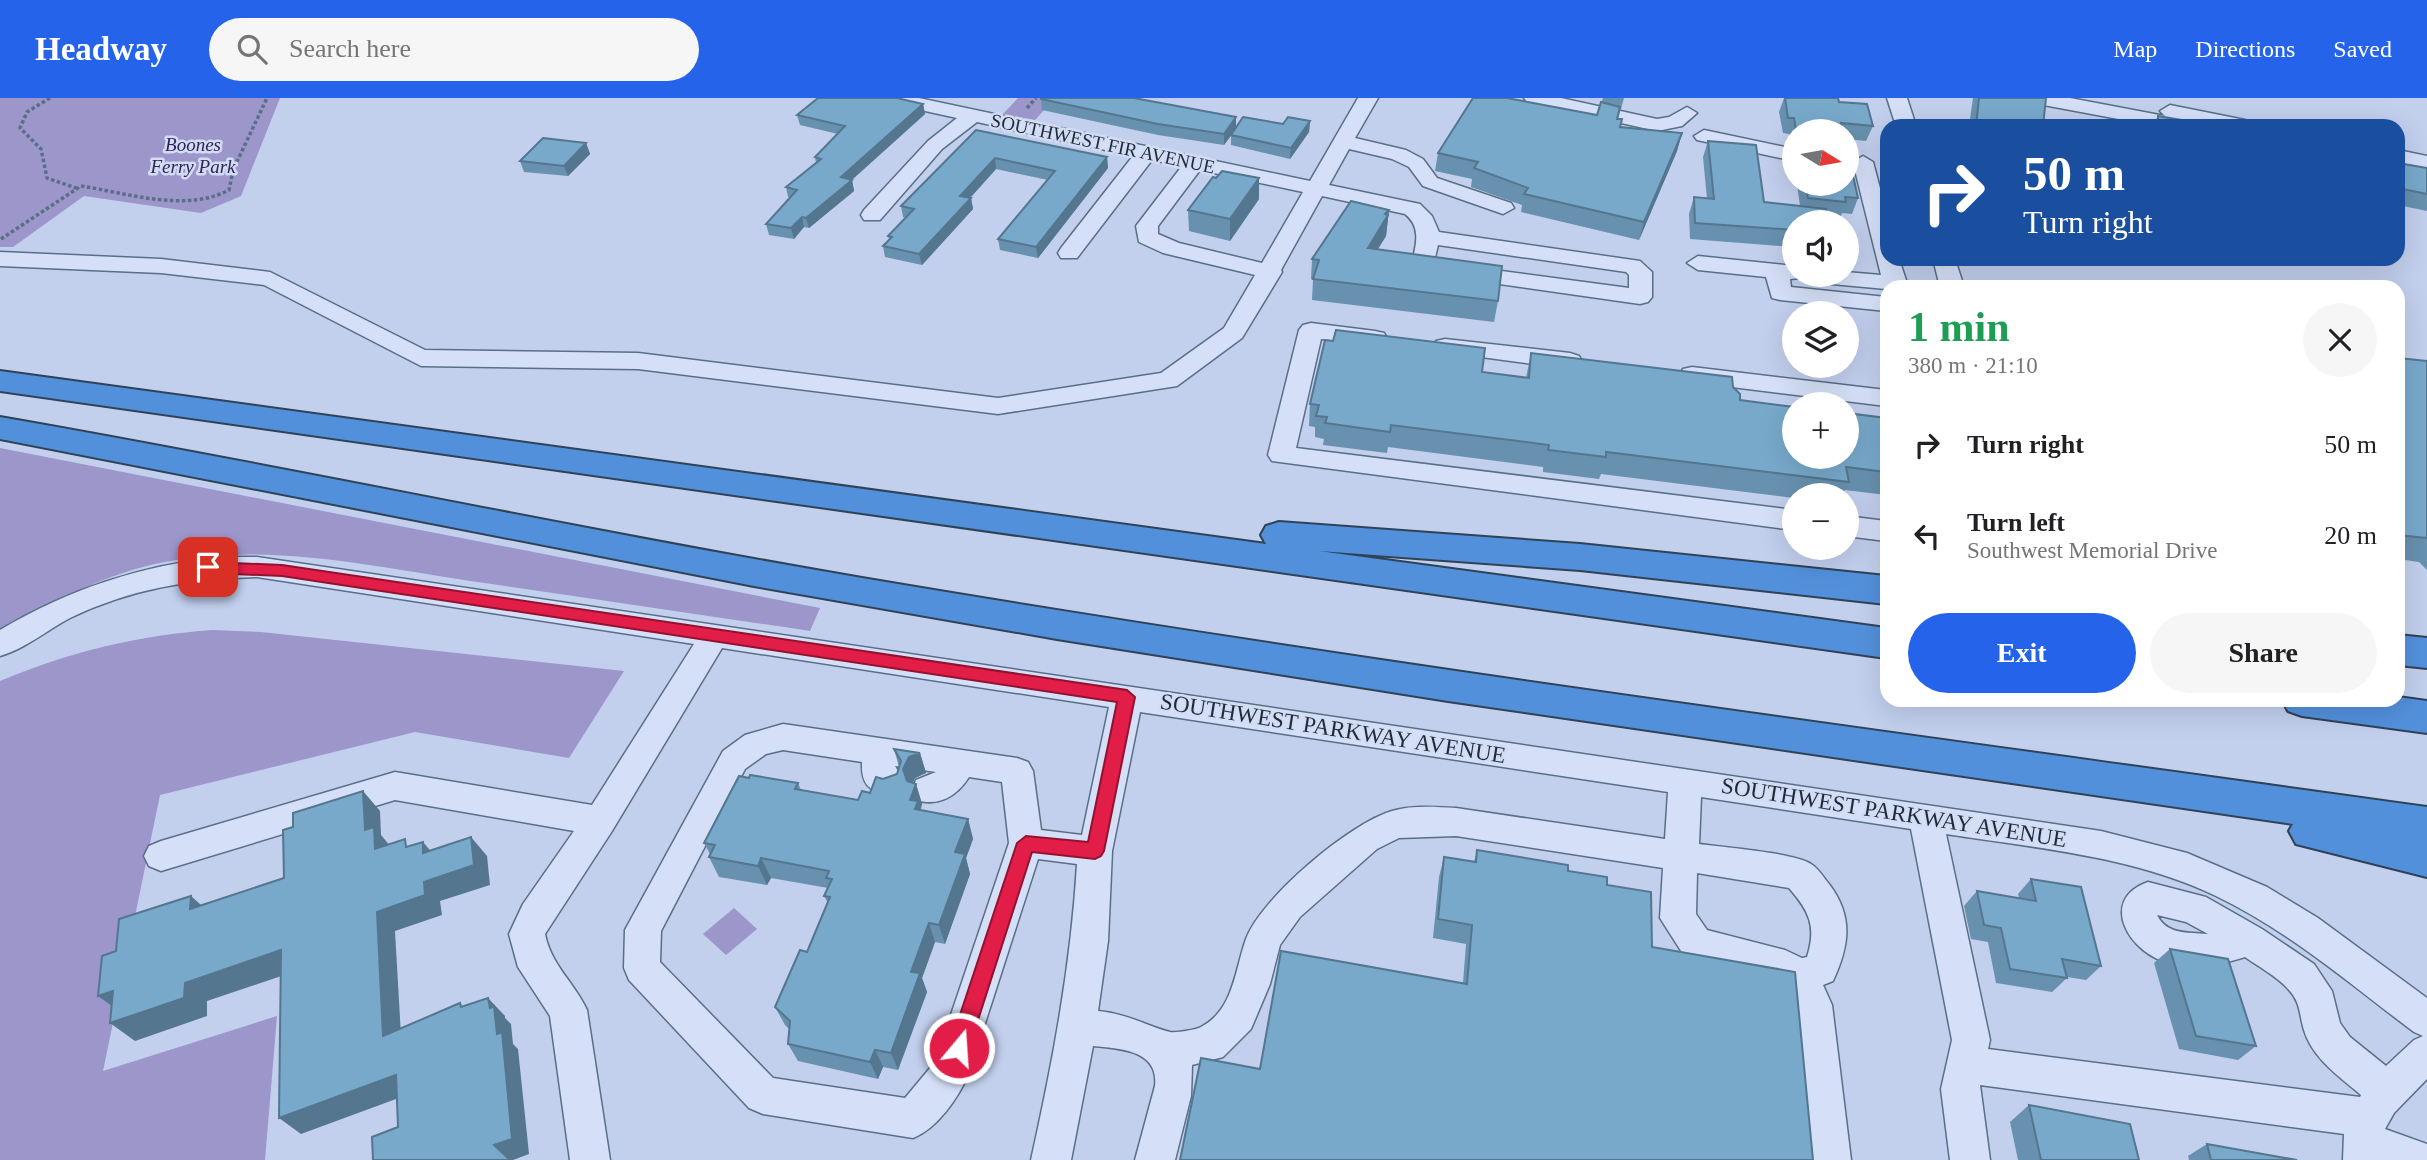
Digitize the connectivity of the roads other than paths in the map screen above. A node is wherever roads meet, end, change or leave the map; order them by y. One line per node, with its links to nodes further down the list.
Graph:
1 (891, 98): 9 (street, SOUTHWEST FIR AVENUE)
2 (1368, 98): 16 (street)
3 (1534, 98): 8 (street)
4 (1898, 98): 10 (street)
5 (2038, 98): 11 (street)
6 (2098, 98): 12 (street)
7 (2239, 105): 13 (street)
8 (1686, 106): 14 (street)
9 (972, 116): 17 (street, SOUTHWEST FIR AVENUE); 29 (street)
10 (1904, 119)
11 (2150, 119)
12 (2208, 119)
13 (2248, 119)
14 (1722, 123)
15 (1704, 136): 18 (street)
16 (1342, 141): 27 (street); 28 (street)
17 (1147, 152): 21 (street, SOUTHWEST FIR AVENUE); 32 (street)
18 (1782, 152)
19 (2405, 157): 22 (street)
20 (1859, 161): 23 (street)
21 (1196, 162): 27 (street, SOUTHWEST FIR AVENUE); 35 (street)
22 (2427, 162)
23 (1880, 163)
24 (2405, 170): 26 (street)
25 (1859, 173): 30 (street)
26 (2427, 175)
27 (1316, 186): 31 (street, SOUTHWEST FIR AVENUE); 35 (street)
28 (1503, 208)
29 (872, 215)
30 (1880, 234)
31 (1428, 237): 31 (street)
32 (1069, 253)
33 (0, 258): 35 (street)
34 (1698, 263): 36 (street)
35 (1270, 272)
36 (1782, 272)
37 (1782, 285): 40 (street)
38 (1859, 285): 39 (street)
39 (1880, 289)
40 (1880, 291)
41 (1393, 340): 51 (street)
42 (1421, 343): 43 (street)
43 (1600, 364)
44 (1669, 372): 45 (street)
45 (1738, 380): 47 (street); 48 (street)
46 (0, 381): 50 (highway)
47 (1880, 397)
48 (1740, 407)
49 (0, 428): 64 (highway)
50 (997, 518): 54 (highway); 56 (highway)
51 (1782, 518)
52 (1859, 528): 53 (street)
53 (1880, 530)
54 (1880, 589)
55 (715, 635): 57 (street, SOUTHWEST PARKWAY AVENUE); 60 (street, SOUTHWEST PARKWAY AVENUE); 68 (street)
56 (1880, 642)
57 (0, 645)
58 (2405, 651): 59 (highway)
59 (2427, 653)
60 (1127, 697): 65 (street, SOUTHWEST PARKWAY AVENUE); 71 (street)
61 (2353, 707): 62 (highway)
62 (2427, 717)
63 (961, 763): 66 (street); 70 (street); 70 (street)
64 (2050, 771): 69 (highway); 74 (highway)
65 (1685, 780): 67 (street, SOUTHWEST PARKWAY AVENUE); 73 (street)
66 (928, 790)
67 (1926, 818): 77 (street, SOUTHWEST PARKWAY AVENUE); 81 (street)
68 (600, 821): 72 (street); 83 (street)
69 (2427, 825)
70 (1026, 843): 71 (street)
71 (1095, 851): 78 (street)
72 (161, 856)
73 (1683, 858): 76 (street); 76 (street); 79 (street)
74 (2427, 858)
75 (2249, 940): 82 (street)
76 (1798, 976): 86 (street)
77 (2427, 1020)
78 (1077, 1026): 79 (street); 84 (street)
79 (1167, 1052): 85 (street)
80 (2427, 1054): 82 (street)
81 (1966, 1065): 82 (street); 87 (street)
82 (2371, 1127): 88 (street)
83 (590, 1160)
84 (1051, 1160)
85 (1155, 1160)
86 (1831, 1160)
87 (1970, 1160)
88 (2418, 1160)

